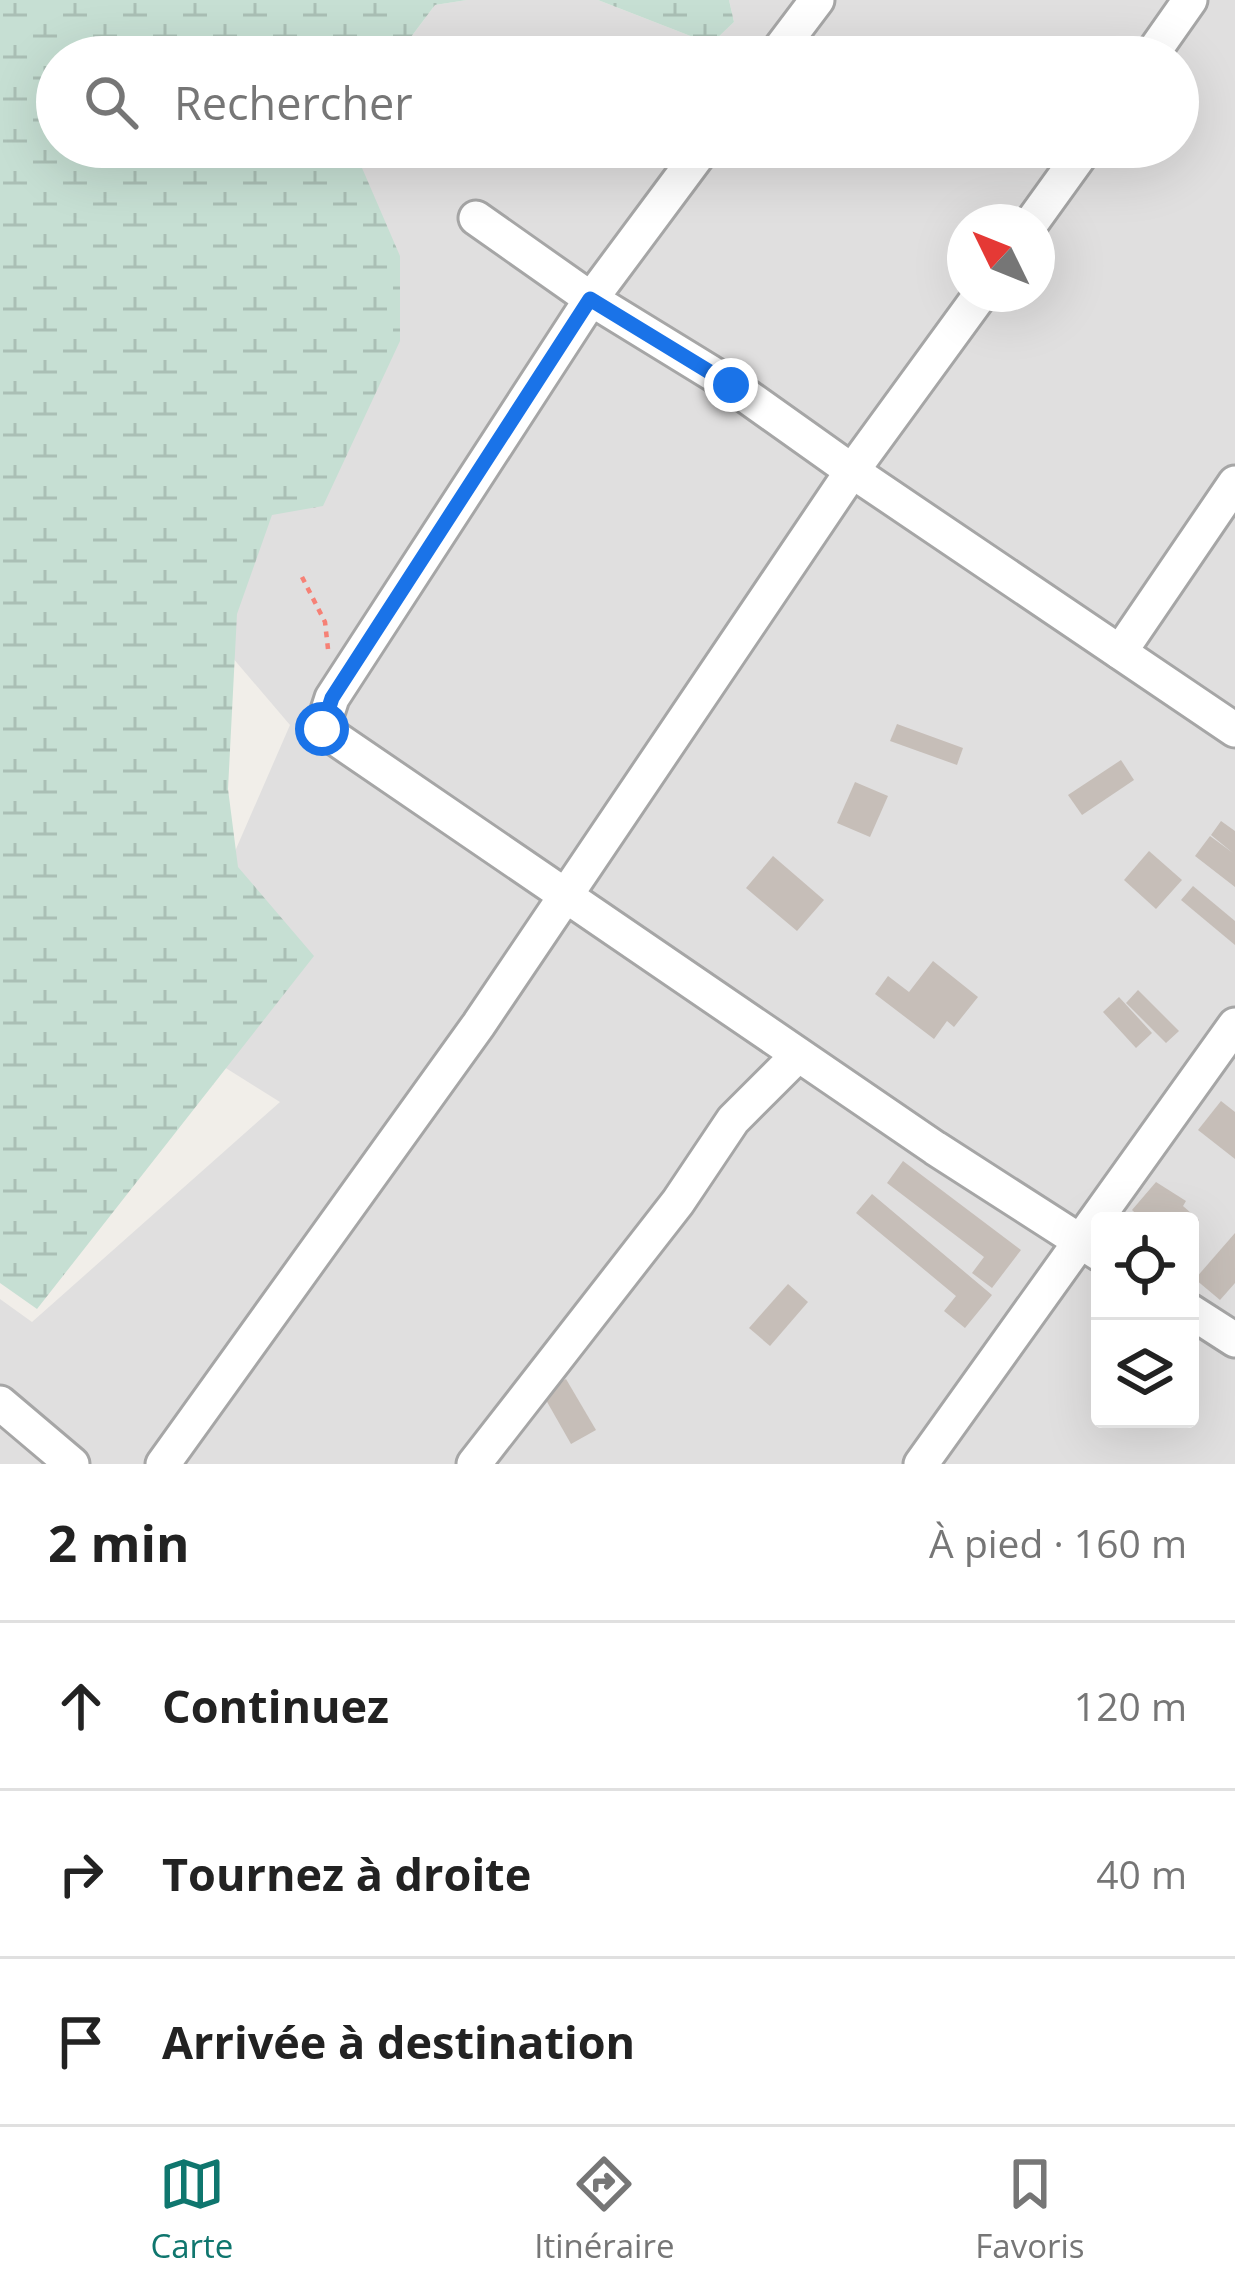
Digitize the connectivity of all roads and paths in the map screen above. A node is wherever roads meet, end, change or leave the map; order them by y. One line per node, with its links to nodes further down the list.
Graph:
1 (817, 0): 3 (street)
2 (1190, 0): 4 (street)
3 (790, 36)
4 (1165, 36)
5 (688, 168): 9 (street)
6 (1071, 168): 7 (street)
7 (1045, 204)
8 (476, 218): 9 (street)
9 (590, 299): 11 (street); 15 (street)
10 (968, 312): 11 (street)
11 (852, 472): 13 (street); 15 (street)
12 (1235, 483): 13 (street)
13 (1120, 652): 14 (street)
14 (1235, 730)
15 (566, 897): 17 (street); 24 (street)
16 (1235, 1025): 18 (street)
17 (799, 1055): 19 (street); 25 (street)
18 (1114, 1212)
19 (1091, 1248): 26 (street)
20 (1199, 1317): 21 (street)
21 (1235, 1340)
22 (0, 1403): 23 (street)
23 (72, 1464)
24 (163, 1464)
25 (474, 1464)
26 (921, 1464)

